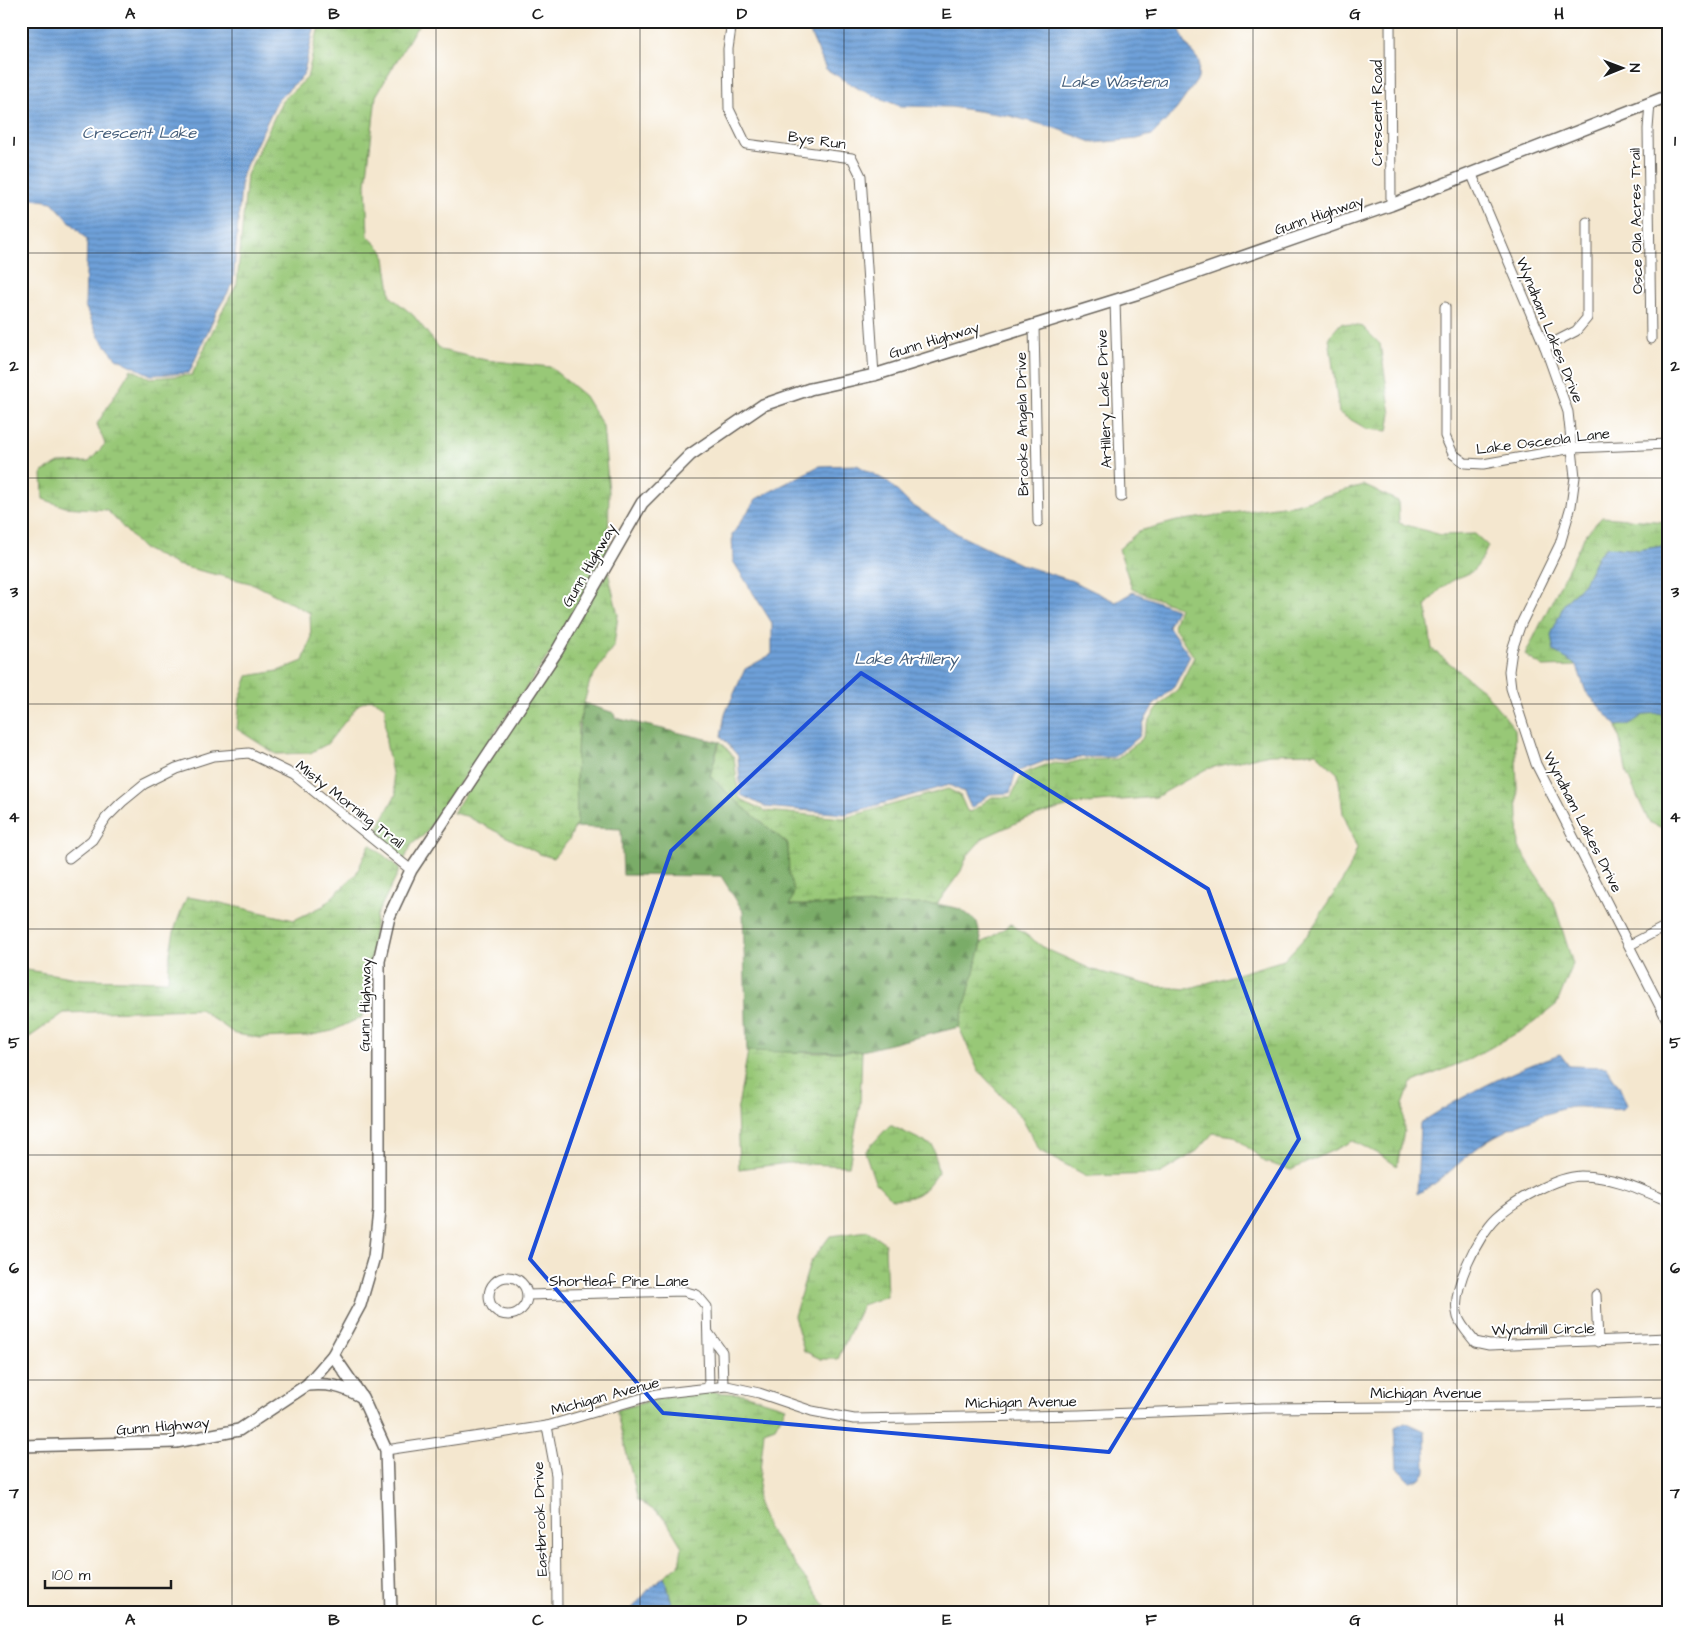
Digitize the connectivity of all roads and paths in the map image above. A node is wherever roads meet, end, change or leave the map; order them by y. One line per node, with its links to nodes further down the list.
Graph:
1 (732, 21): 13 (street, Bys Run)
2 (1390, 21): 6 (street, Crescent Road)
3 (1668, 96): 4 (main road, Gunn Highway)
4 (1650, 103): 5 (main road, Gunn Highway); 11 (street, Osce Ola Acres Trail)
5 (1472, 175): 6 (main road, Gunn Highway); 12 (street, Wyndham Lakes Drive)
6 (1392, 205): 8 (main road, Gunn Highway)
7 (1587, 222): 12 (street)
8 (1115, 301): 10 (main road, Gunn Highway); 16 (street, Artillery Lake Drive)
9 (1445, 306): 15 (street, Lake Osceola Lane)
10 (1034, 325): 13 (main road, Gunn Highway); 17 (street, Brooke Angela Drive)
11 (1651, 339)
12 (1544, 347): 15 (street, Wyndham Lakes Drive)
13 (874, 375): 19 (main road, Gunn Highway)
14 (1668, 444): 15 (street, Lake Osceola Lane)
15 (1573, 448): 21 (street, Wyndham Lakes Drive)
16 (1121, 497)
17 (1038, 522)
18 (69, 858): 19 (street, Misty Morning Trail)
19 (411, 870): 29 (main road, Gunn Highway)
20 (1668, 925): 21 (street)
21 (1630, 945): 22 (street, Wyndham Lakes Drive)
22 (1668, 1022)
23 (1668, 1201): 28 (street, Wyndmill Circle)
24 (527, 1295): 24 (street); 26 (street, Shortleaf Pine Lane)
25 (1596, 1295): 28 (street)
26 (709, 1334): 31 (street, Shortleaf Pine Lane); 32 (street, Shortleaf Pine Lane)
27 (1668, 1338): 28 (street, Wyndmill Circle)
28 (1598, 1342)
29 (333, 1355): 30 (main road, Gunn Highway); 33 (main road)
30 (307, 1385): 33 (main road); 36 (main road, Gunn Highway)
31 (723, 1386): 32 (street, Michigan Avenue); 34 (street, Michigan Avenue)
32 (709, 1387): 35 (street, Michigan Avenue)
33 (362, 1397): 37 (main road)
34 (1668, 1402)
35 (547, 1426): 37 (street, Michigan Avenue); 39 (street, Eastbrook Drive)
36 (21, 1446)
37 (386, 1450): 38 (main road)
38 (391, 1612)
39 (557, 1612)

